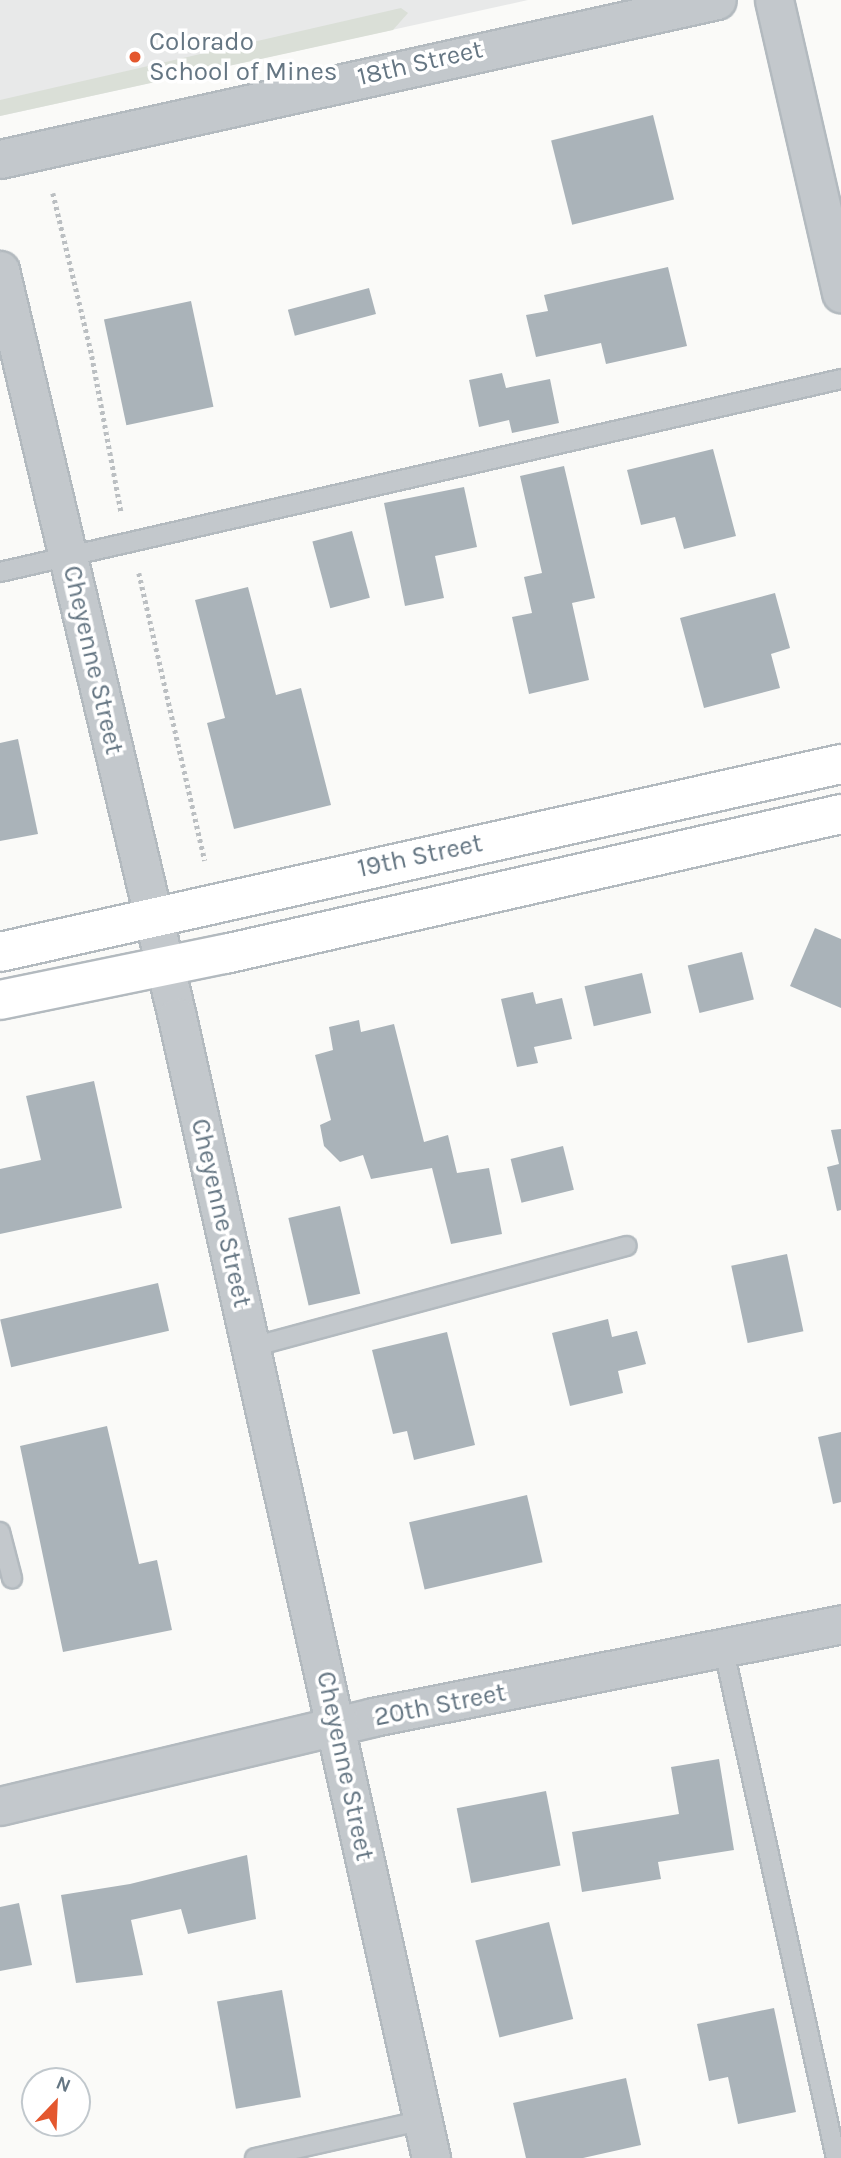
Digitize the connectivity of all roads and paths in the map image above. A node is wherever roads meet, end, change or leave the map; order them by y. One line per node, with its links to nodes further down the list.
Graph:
1 (774, 0): 5 (street)
2 (700, 2): 3 (street, 18th Street)
3 (0, 159)
4 (0, 270): 7 (street, Cheyenne Street)
5 (841, 293)
6 (841, 379): 7 (lane)
7 (68, 555): 8 (lane); 11 (street, Cheyenne Street)
8 (0, 572)
9 (841, 764): 11 (main road, 19th Street)
10 (841, 814): 13 (main road, 19th Street)
11 (154, 916): 12 (main road, 19th Street); 13 (street, Cheyenne Street)
12 (0, 952)
13 (166, 966): 14 (main road, 19th Street); 16 (street, Cheyenne Street)
14 (0, 1000)
15 (627, 1246): 16 (lane)
16 (252, 1347): 21 (street, Cheyenne Street)
17 (0, 1532): 18 (lane)
18 (12, 1578)
19 (841, 1625): 20 (street, 20th Street)
20 (724, 1651): 21 (street, 20th Street); 26 (lane)
21 (337, 1727): 22 (street, 20th Street); 23 (street, Cheyenne Street)
22 (0, 1806)
23 (423, 2120): 24 (lane); 25 (street, Cheyenne Street)
24 (256, 2158)
25 (431, 2158)
26 (836, 2158)

